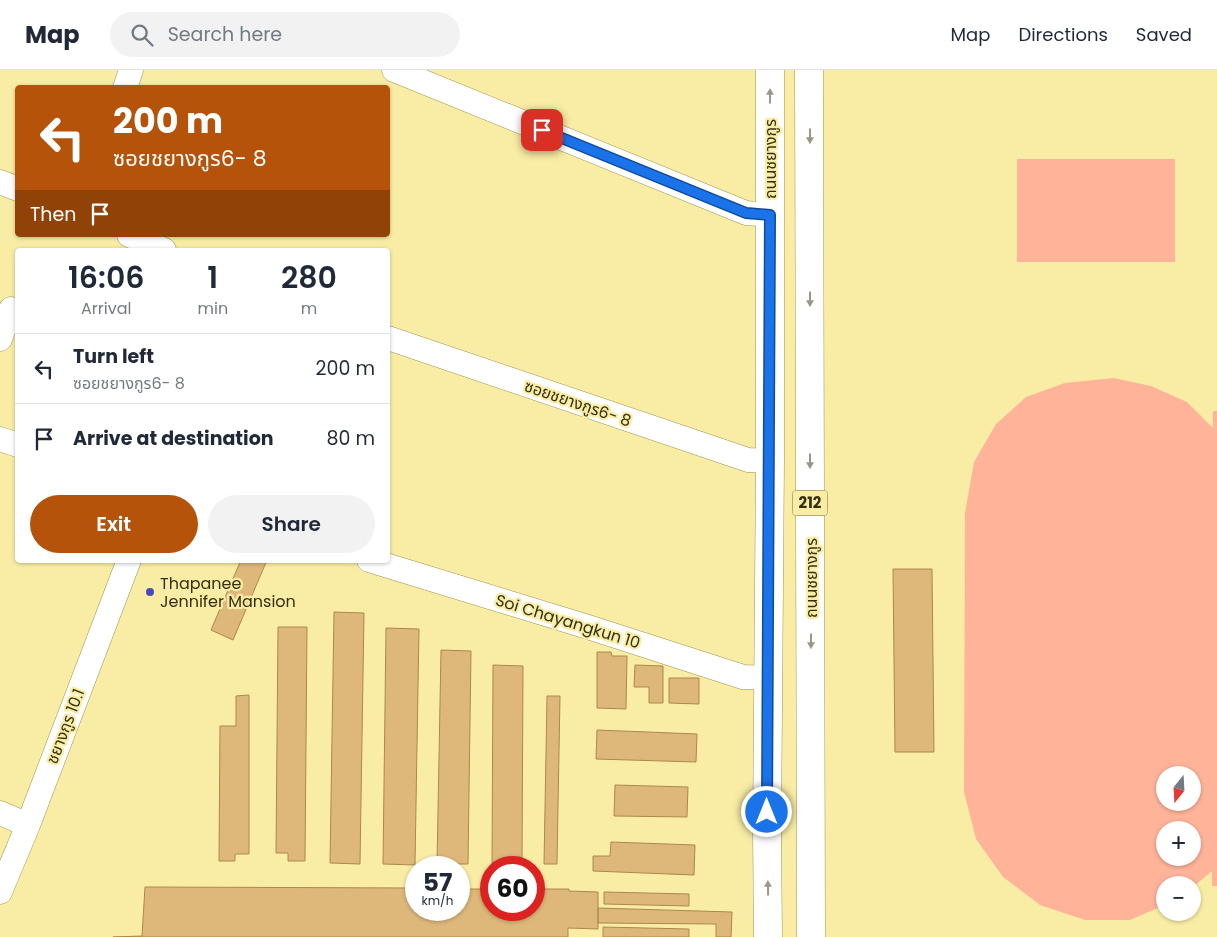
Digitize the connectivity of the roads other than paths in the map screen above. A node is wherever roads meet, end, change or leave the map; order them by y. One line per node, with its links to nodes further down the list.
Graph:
1 (131, 70): 5 (street)
2 (394, 70): 8 (street)
3 (770, 70): 8 (main road, ถนนชยางกูร / 212, one-way to 3)
4 (809, 70): 22 (main road, ถนนชยางกูร / 212, one-way to 22)
5 (126, 85)
6 (0, 182): 7 (street)
7 (15, 188)
8 (770, 215): 14 (main road, ถนนชยางกูร / 212)
9 (134, 237): 10 (street)
10 (159, 248)
11 (11, 308): 12 (street)
12 (0, 339)
13 (390, 339): 14 (street, ซอยชยางกูร6- 8)
14 (770, 461): 17 (main road, ถนนชยางกูร / 212)
15 (128, 563): 19 (street, ชยางกูร 10.1)
16 (379, 563): 17 (street, Soi Chayangkun 10)
17 (768, 678): 21 (main road, ถนนชยางกูร / 212, one-way to 17)
18 (0, 813): 19 (street)
19 (28, 825): 20 (street, ชยางกูร 10.1)
20 (0, 892)
21 (768, 937)
22 (811, 937)

